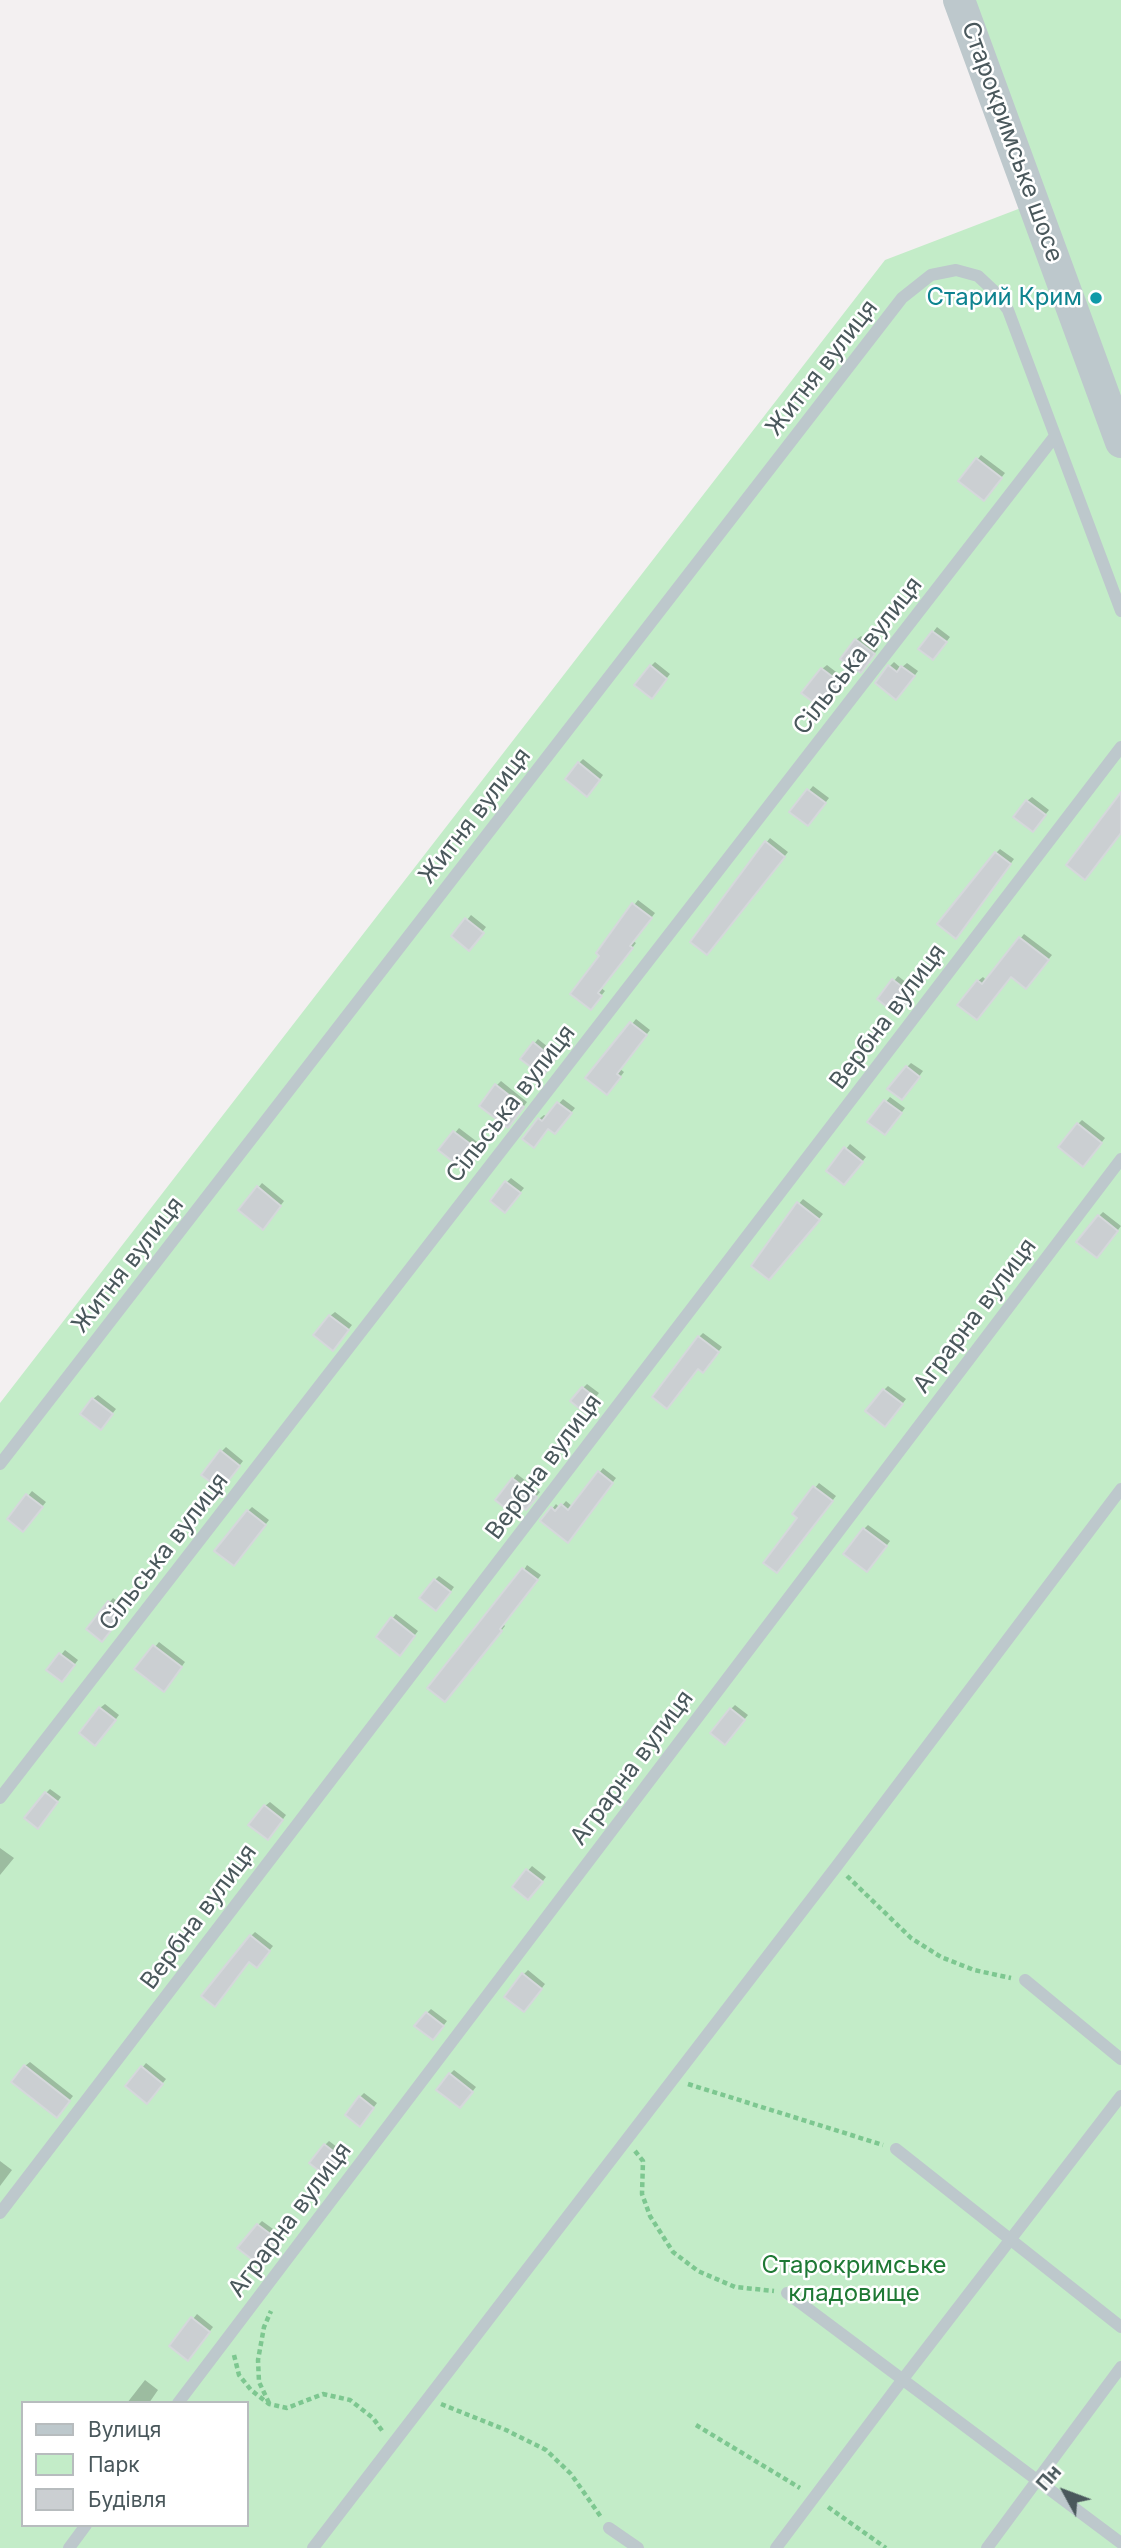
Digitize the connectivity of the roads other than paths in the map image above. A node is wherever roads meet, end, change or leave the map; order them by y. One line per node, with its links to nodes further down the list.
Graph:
1 (960, 0): 3 (street, Старокримське шосе)
2 (1055, 436): 4 (lane, Житня вулиця); 7 (lane, Житня вулиця); 9 (lane, Сільська вулиця)
3 (1121, 442)
4 (1121, 611)
5 (1121, 747): 14 (lane, Вербна вулиця)
6 (1121, 1159): 20 (lane, Аграрна вулиця)
7 (0, 1464)
8 (1121, 1489): 26 (lane)
9 (0, 1798)
10 (1024, 1980): 11 (lane)
11 (1121, 2059)
12 (1121, 2096): 15 (lane)
13 (896, 2149): 15 (lane)
14 (0, 2213)
15 (1010, 2240): 17 (lane); 19 (lane)
16 (787, 2293): 19 (lane)
17 (1121, 2327)
18 (1121, 2367): 21 (lane)
19 (903, 2379): 21 (lane); 28 (lane)
20 (180, 2401)
21 (1037, 2480): 24 (lane); 29 (lane)
22 (85, 2527): 25 (lane)
23 (609, 2528): 27 (lane)
24 (1121, 2543)
25 (69, 2548)
26 (313, 2548)
27 (638, 2548)
28 (776, 2548)
29 (988, 2548)

